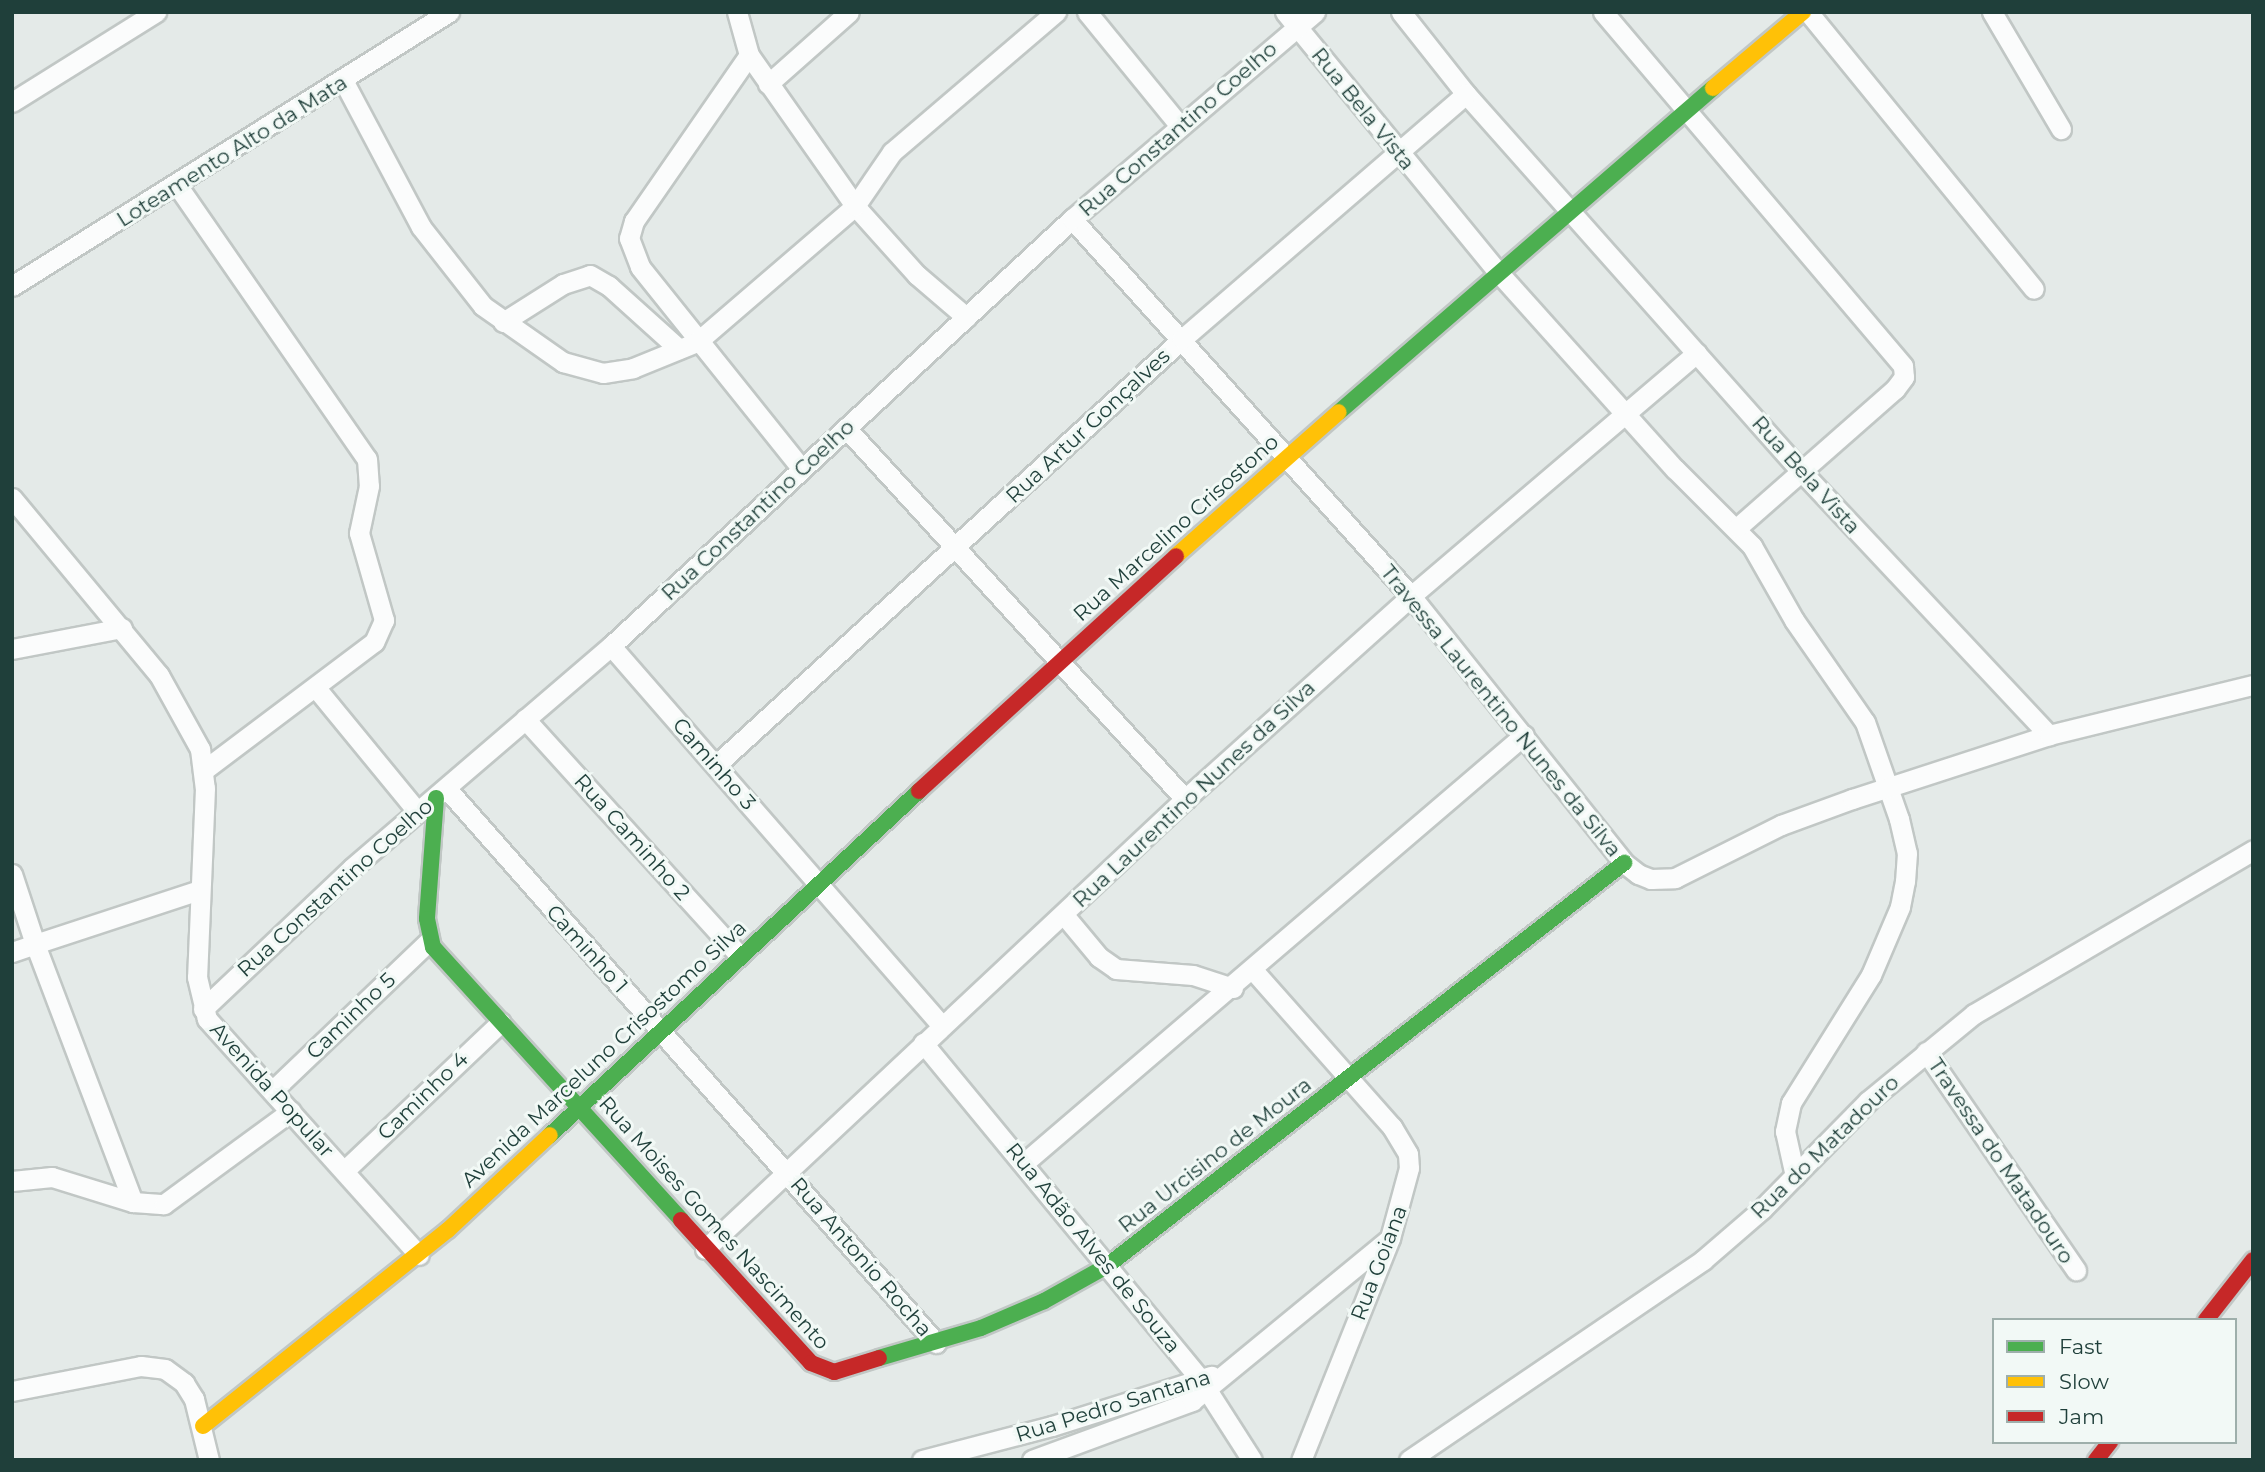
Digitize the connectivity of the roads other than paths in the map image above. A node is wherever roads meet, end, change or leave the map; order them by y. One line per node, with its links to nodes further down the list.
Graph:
1 (156, 12): 18 (street)
2 (449, 12): 15 (street, Loteamento Alto da Mata)
3 (737, 12): 14 (street)
4 (849, 12): 16 (street)
5 (1056, 12): 24 (street)
6 (1087, 12): 20 (street)
7 (1315, 12): 13 (street, Rua Constantino Coelho)
8 (1401, 12): 17 (street, Rua Bela Vista)
9 (1603, 12): 19 (street)
10 (1802, 12): 19 (main road)
11 (1808, 12): 29 (street)
12 (1992, 12): 21 (street)
13 (1291, 20): 20 (street, Rua Constantino Coelho); 22 (street, Rua Bela Vista)
14 (749, 55): 16 (street); 33 (street)
15 (344, 82): 23 (street, Loteamento Alto da Mata); 31 (street)
16 (768, 84): 24 (street)
17 (1466, 94): 22 (street, Rua Artur Gonçalves); 25 (street, Rua Bela Vista)
18 (12, 102)
19 (1685, 113): 25 (main road); 39 (street)
20 (1179, 125): 26 (street, Rua Constantino Coelho)
21 (2061, 129)
22 (1398, 152): 27 (street, Rua Bela Vista); 32 (street, Rua Artur Gonçalves)
23 (177, 185): 28 (street, Loteamento Alto da Mata); 49 (street)
24 (855, 206): 30 (street); 33 (street)
25 (1569, 209): 27 (main road, Rua Marcelino Crisostono); 34 (street, Rua Bela Vista)
26 (1072, 219): 30 (street, Rua Constantino Coelho); 32 (street, Travessa Laurentino Nunes da Silva)
27 (1498, 272): 35 (street, Rua Bela Vista); 37 (main road, Rua Marcelino Crisostono)
28 (12, 286)
29 (2034, 289)
30 (965, 317): 36 (street, Rua Constantino Coelho)
31 (503, 322): 33 (street); 33 (street)
32 (1182, 339): 37 (street, Travessa Laurentino Nunes da Silva); 42 (street, Rua Artur Gonçalves)
33 (688, 346): 38 (street)
34 (1696, 353): 35 (street, Rua Laurentino Nunes da Silva); 39 (street, Rua Bela Vista)
35 (1625, 414): 41 (street, Rua Bela Vista); 43 (street, Rua Laurentino Nunes da Silva)
36 (846, 429): 38 (street, Rua Constantino Coelho); 42 (street)
37 (1287, 456): 43 (street, Travessa Laurentino Nunes da Silva); 47 (main road, Rua Marcelino Crisostono)
38 (802, 469): 45 (street, Rua Constantino Coelho)
39 (1800, 470): 41 (street); 52 (street, Rua Bela Vista)
40 (12, 498): 44 (street, Avenida Popular)
41 (1737, 528): 55 (street, Rua Bela Vista)
42 (957, 549): 47 (street); 53 (street, Rua Artur Gonçalves)
43 (1411, 596): 51 (street, Travessa Laurentino Nunes da Silva); 57 (street, Rua Laurentino Nunes da Silva)
44 (122, 628): 46 (street); 54 (street, Avenida Popular)
45 (611, 646): 50 (street, Rua Constantino Coelho); 53 (street, Caminho 3)
46 (12, 649)
47 (1058, 662): 57 (street); 62 (main road, Rua Marcelino Crisostono)
48 (2253, 685): 52 (street, Travessa Laurentino Nunes da Silva)
49 (316, 688): 54 (street); 58 (street)
50 (525, 719): 56 (street, Rua Constantino Coelho); 68 (street, Rua Caminho 2)
51 (1524, 735): 60 (street, Travessa Laurentino Nunes da Silva); 69 (street)
52 (2049, 735): 55 (street, Travessa Laurentino Nunes da Silva)
53 (716, 765): 62 (street, Caminho 3)
54 (204, 770): 63 (street, Avenida Popular)
55 (1890, 788): 60 (street, Travessa Laurentino Nunes da Silva); 84 (street, Rua Bela Vista)
56 (442, 794): 58 (street, Rua Constantino Coelho); 65 (main road); 74 (street, Caminho 1)
57 (1185, 799): 64 (street, Rua Laurentino Nunes da Silva)
58 (418, 812): 71 (street, Rua Constantino Coelho)
59 (2253, 850): 76 (street, Rua do Matadouro)
60 (1623, 863): 77 (main road)
61 (12, 874): 66 (street)
62 (816, 884): 68 (main road, Avenida Marceluno Crisostomo Silva); 73 (street, Caminho 3)
63 (199, 890): 66 (street); 71 (street, Avenida Popular)
64 (1064, 915): 70 (street); 73 (street, Rua Laurentino Nunes da Silva)
65 (429, 941): 72 (main road, Rua Moises Gomes Nascimento); 78 (street, Caminho 5)
66 (35, 944): 67 (street); 86 (street)
67 (12, 953)
68 (739, 955): 74 (main road, Avenida Marceluno Crisostomo Silva)
69 (1253, 970): 70 (street); 77 (street, Rua Goiana)
70 (1233, 988): 81 (street)
71 (203, 1009): 78 (street, Avenida Popular)
72 (501, 1021): 79 (main road, Rua Moises Gomes Nascimento); 83 (street, Caminho 4)
73 (942, 1026): 75 (street, Rua Laurentino Nunes da Silva)
74 (660, 1031): 79 (main road, Avenida Marceluno Crisostomo Silva); 82 (street, Caminho 1)
75 (923, 1043): 81 (street, Rua Adão Alves de Souza); 82 (street, Rua Laurentino Nunes da Silva)
76 (1926, 1052): 84 (street, Rua do Matadouro); 92 (street, Travessa do Matadouro)
77 (1348, 1077): 87 (street, Rua Goiana); 91 (main road, Rua Urcisino de Moura)
78 (272, 1091): 80 (street, Avenida Popular)
79 (579, 1105): 88 (main road, Rua Moises Gomes Nascimento); 89 (main road, Avenida Marceluno Crisostomo Silva)
80 (291, 1111): 83 (street, Avenida Popular); 86 (street)
81 (1024, 1163): 91 (street, Rua Adão Alves de Souza)
82 (785, 1170): 88 (street, Rua Laurentino Nunes da Silva); 94 (street, Rua Antonio Rocha)
83 (344, 1171): 89 (street, Avenida Popular)
84 (1796, 1176): 105 (street, Rua do Matadouro)
85 (12, 1181): 86 (street)
86 (133, 1202)
87 (1390, 1238): 96 (street, Rua Pedro Santana); 104 (street, Rua Goiana)
88 (705, 1249): 95 (main road, Rua Moises Gomes Nascimento)
89 (419, 1255): 98 (main road, Avenida Marceluno Crisostomo Silva)
90 (2253, 1260): 93 (main road)
91 (1107, 1266): 94 (main road, Rua Urcisino de Moura); 96 (street, Rua Adão Alves de Souza)
92 (2076, 1270)
93 (2208, 1318)
94 (936, 1343): 95 (main road, Rua Urcisino de Moura)
95 (818, 1368)
96 (1203, 1384): 101 (street, Rua Pedro Santana); 102 (street, Rua Pedro Santana); 103 (street, Rua Adão Alves de Souza)
97 (12, 1391): 98 (street)
98 (203, 1426): 100 (street)
99 (2108, 1444): 106 (main road)
100 (209, 1460)
101 (922, 1460)
102 (1032, 1460)
103 (1252, 1460)
104 (1301, 1460)
105 (1409, 1460)
106 (2096, 1460)

